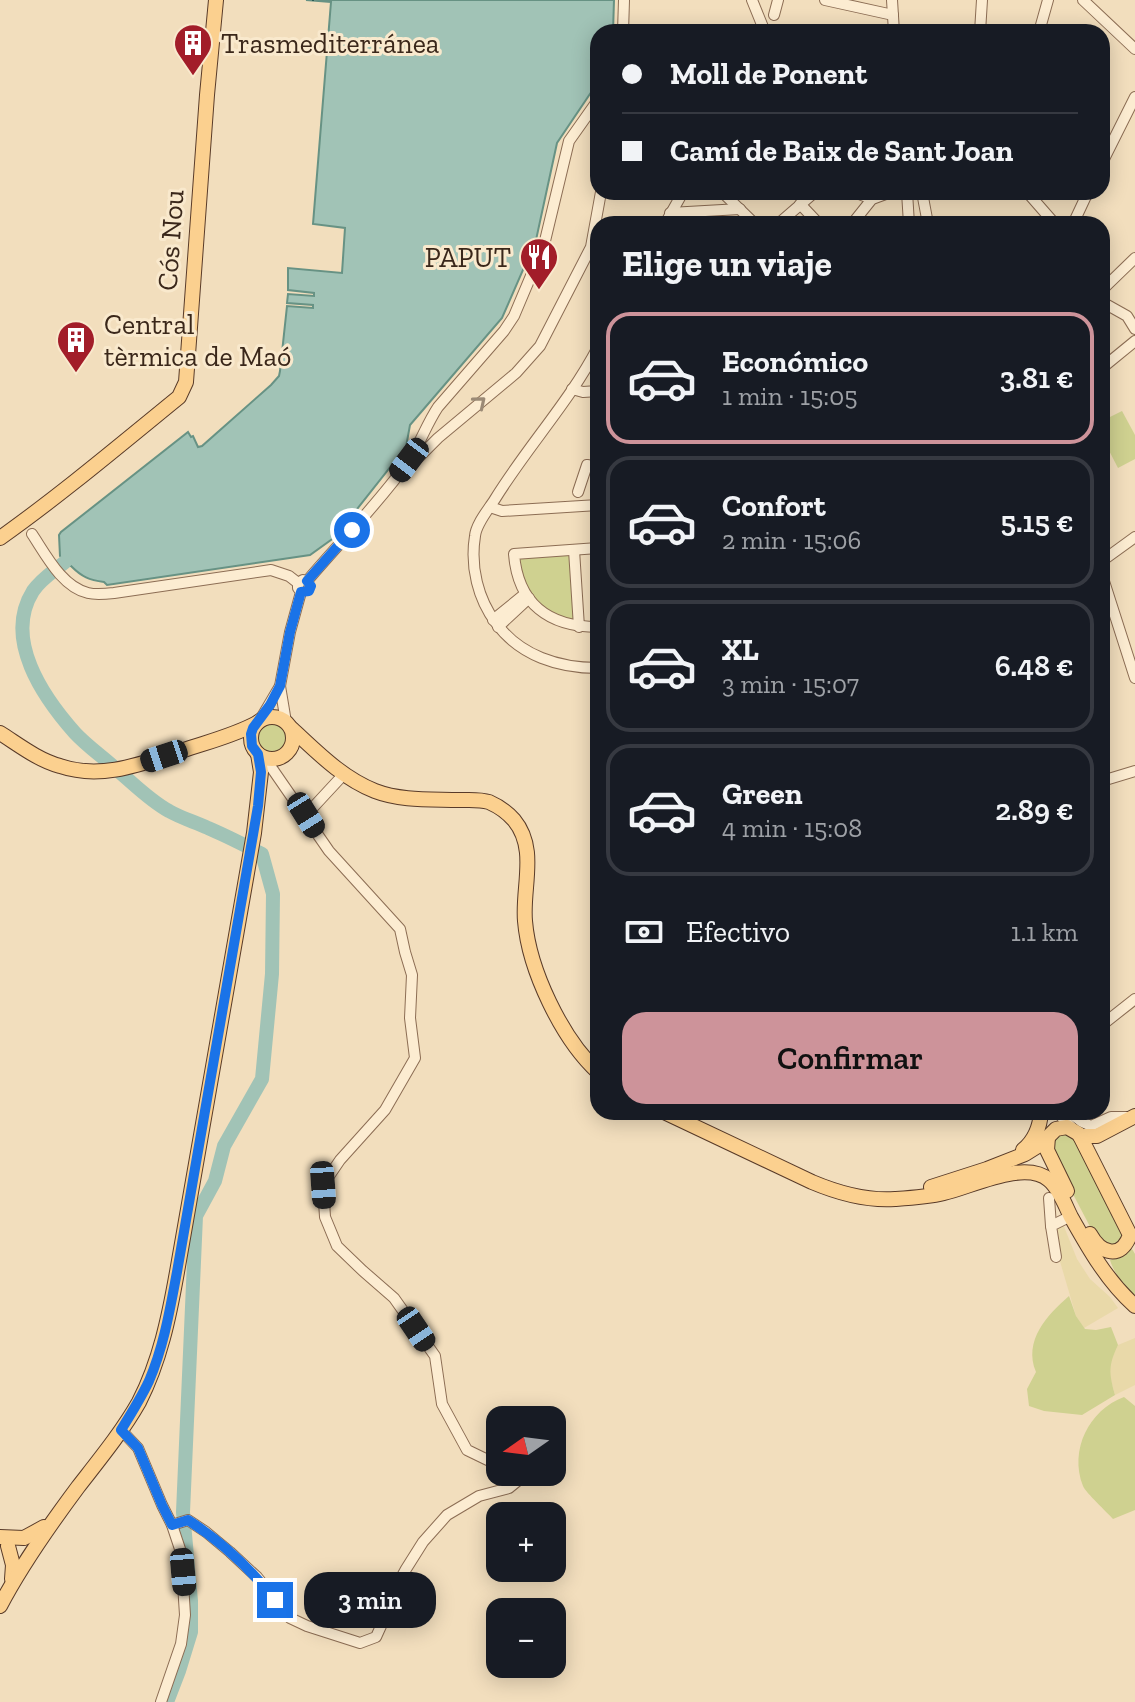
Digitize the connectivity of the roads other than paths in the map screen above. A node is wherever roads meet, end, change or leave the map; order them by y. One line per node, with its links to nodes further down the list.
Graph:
1 (216, 0): 50 (main road, Cós Nou)
2 (624, 0): 12 (street)
3 (752, 0): 13 (street)
4 (778, 0): 10 (street)
5 (825, 0): 11 (street)
6 (892, 0): 11 (street)
7 (982, 0): 15 (street)
8 (1048, 0): 16 (street)
9 (1083, 0): 17 (street)
10 (774, 15)
11 (893, 15): 14 (street)
12 (623, 24)
13 (762, 24)
14 (894, 24)
15 (980, 24)
16 (1041, 24)
17 (1108, 24)
18 (1110, 25): 19 (street)
19 (1135, 49)
20 (1135, 97): 22 (street)
21 (590, 111): 46 (street)
22 (1110, 147)
23 (730, 200): 28 (street)
24 (805, 200): 27 (street)
25 (871, 200): 33 (street)
26 (1034, 200): 34 (street)
27 (800, 204): 31 (street); 32 (street)
28 (740, 209): 29 (street); 30 (street)
29 (690, 216)
30 (747, 216)
31 (787, 216)
32 (811, 216)
33 (858, 216)
34 (1048, 216)
35 (590, 249): 46 (street, one-way to 35)
36 (1135, 258): 37 (street)
37 (1110, 282)
38 (1110, 306): 39 (street)
39 (1135, 329)
40 (1135, 341): 41 (street)
41 (1110, 361)
42 (590, 363): 43 (street)
43 (572, 389): 44 (street); 49 (street)
44 (590, 392)
45 (590, 466): 47 (street)
46 (387, 489): 56 (street)
47 (578, 492)
48 (590, 506): 49 (street)
49 (490, 507): 59 (street)
50 (33, 526): 52 (main road, Cós Nou); 56 (street)
51 (1135, 537): 55 (street)
52 (0, 538)
53 (590, 549): 54 (street)
54 (574, 550): 57 (street); 60 (street)
55 (1110, 555)
56 (302, 585): 65 (street)
57 (527, 596): 59 (street); 60 (street)
58 (1110, 596): 62 (street)
59 (496, 624): 63 (street)
60 (579, 627): 61 (street)
61 (590, 627)
62 (1131, 652): 64 (street)
63 (590, 668)
64 (1135, 678)
65 (280, 686): 66 (street); 67 (street)
66 (258, 722): 67 (main road); 69 (main road); 70 (main road)
67 (289, 726): 71 (main road); 72 (main road)
68 (0, 733): 69 (main road)
69 (210, 742): 70 (main road)
70 (256, 753): 71 (main road); 75 (main road)
71 (277, 761): 72 (main road); 75 (main road); 76 (street)
72 (341, 771): 76 (street); 79 (main road)
73 (1135, 771): 74 (street)
74 (1110, 779)
75 (258, 806): 101 (main road)
76 (306, 815): 102 (street)
77 (1135, 999): 78 (street)
78 (1110, 1019)
79 (590, 1063)
80 (1135, 1116): 81 (street); 88 (main road)
81 (1110, 1117)
82 (681, 1120): 92 (main road)
83 (1041, 1120): 90 (main road)
84 (1045, 1120): 89 (street)
85 (1065, 1120): 88 (street)
86 (1080, 1120): 87 (street)
87 (1104, 1120)
88 (1077, 1133): 89 (main road); 97 (main road)
89 (1049, 1136): 90 (main road); 91 (main road)
90 (992, 1168): 92 (main road)
91 (1056, 1170): 93 (main road); 98 (main road)
92 (870, 1198): 93 (main road)
93 (906, 1198): 95 (main road)
94 (1049, 1198): 96 (street)
95 (1071, 1216): 96 (street); 100 (main road)
96 (1051, 1226): 99 (street)
97 (1133, 1237): 98 (main road)
98 (1094, 1241): 100 (main road)
99 (1056, 1257)
100 (1135, 1305)
101 (121, 1430): 104 (main road); 105 (street)
102 (486, 1459)
103 (511, 1486): 105 (street)
104 (54, 1520): 106 (main road); 107 (main road)
105 (180, 1522): 110 (street)
106 (6, 1540): 107 (main road); 108 (main road)
107 (32, 1550): 108 (main road)
108 (12, 1583): 109 (main road)
109 (0, 1606)
110 (161, 1702)

